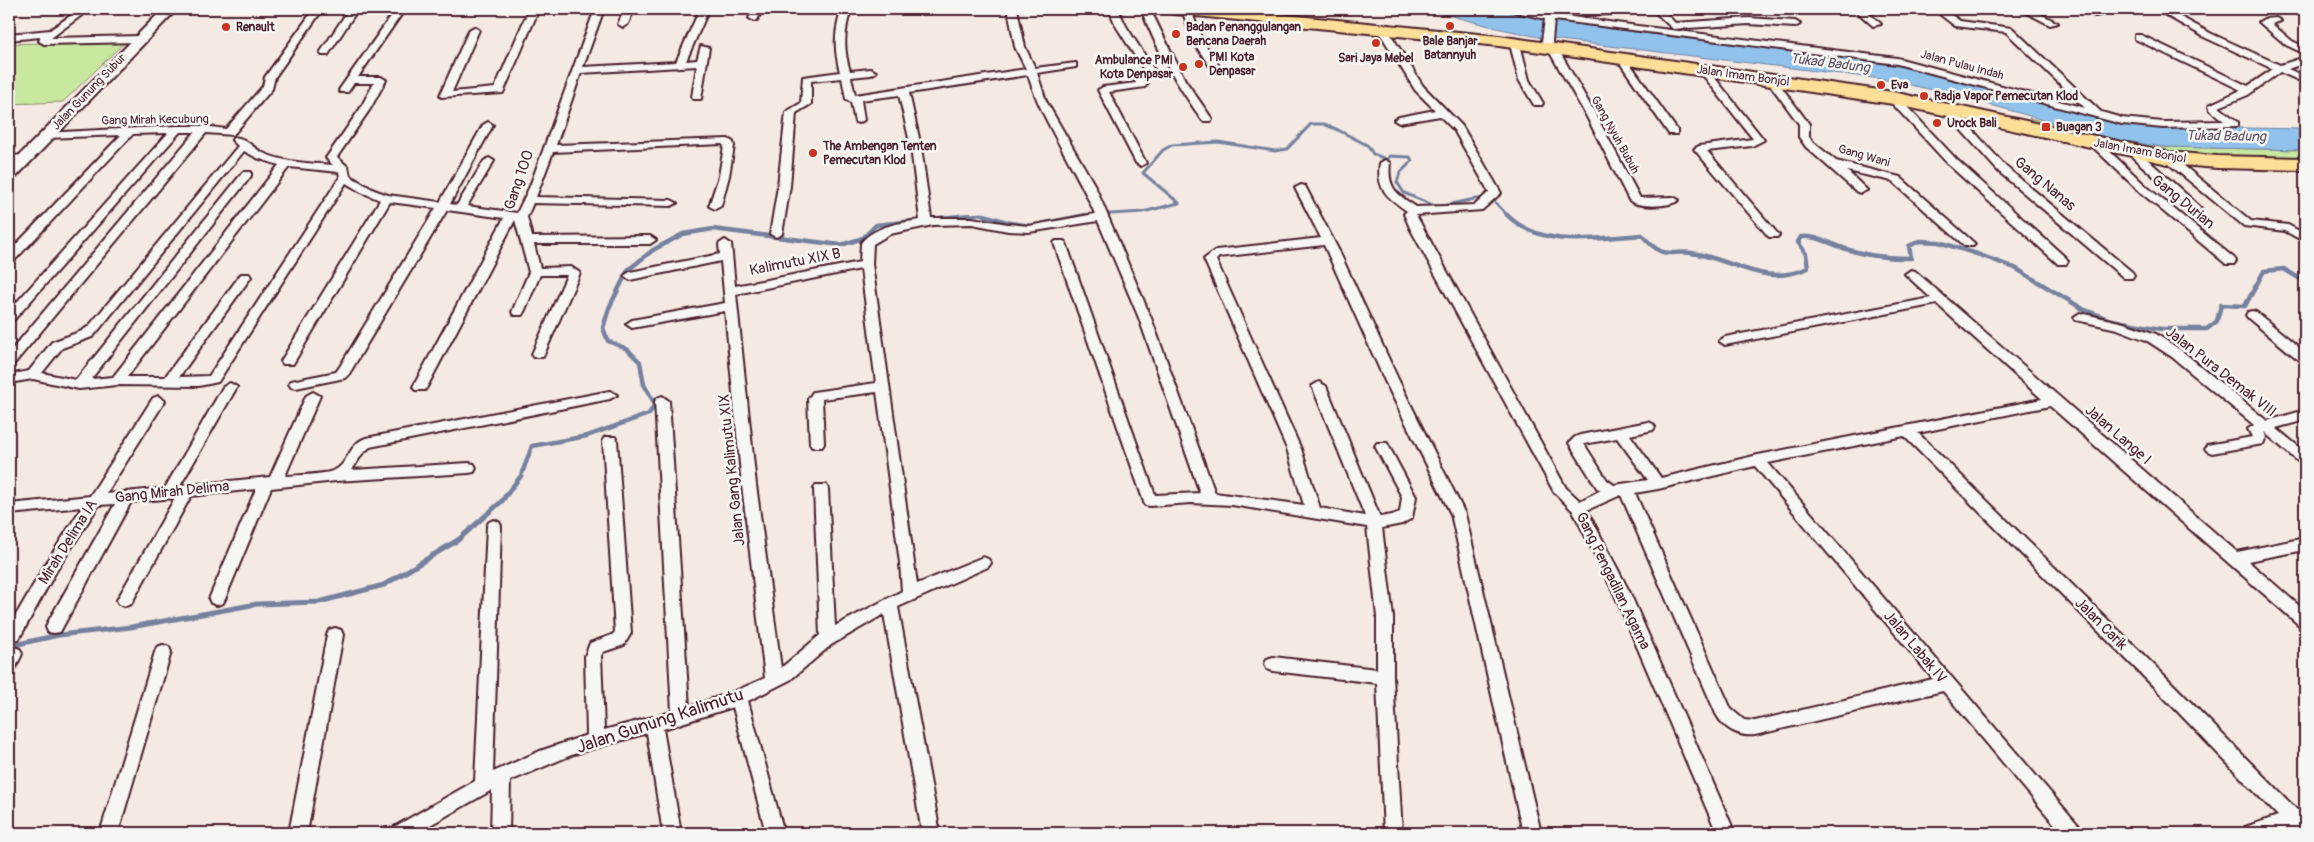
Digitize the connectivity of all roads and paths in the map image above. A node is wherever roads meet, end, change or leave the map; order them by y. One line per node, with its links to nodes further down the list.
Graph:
1 (85, 9): 34 (street)
2 (170, 9): 37 (street, Jalan Gunung Subur)
3 (318, 9): 80 (street, Gang Mirah Kecubung)
4 (354, 9): 42 (street)
5 (400, 9): 58 (street)
6 (534, 9): 32 (street)
7 (599, 9): 52 (street, Gang 100)
8 (629, 9): 29 (street)
9 (705, 9): 47 (street)
10 (846, 9): 56 (street)
11 (1012, 9): 55 (street)
12 (1114, 9): 90 (street)
13 (1145, 9): 70 (street)
14 (1181, 9): 33 (highway, Jalan Imam Bonjol); 51 (street)
15 (1515, 9): 26 (street, Jalan Pulau Indah)
16 (1657, 9): 17 (street); 26 (street); 30 (street)
17 (1668, 9)
18 (1859, 9): 31 (street)
19 (1938, 9): 69 (street)
20 (2024, 9): 28 (street)
21 (2089, 9): 25 (street)
22 (2160, 9): 50 (street)
23 (2296, 9): 24 (street)
24 (2305, 12)
25 (2098, 14)
26 (1550, 18): 39 (street); 49 (street, Jalan Pulau Indah)
27 (2276, 22): 41 (street)
28 (2052, 23)
29 (623, 24)
30 (1795, 24)
31 (1876, 24)
32 (474, 30)
33 (1384, 30): 38 (highway, Jalan Imam Bonjol); 68 (street)
34 (52, 32): 35 (street); 37 (street)
35 (9, 37)
36 (2138, 37): 62 (street)
37 (140, 39): 81 (street, Jalan Gunung Subur)
38 (1515, 44): 39 (highway, Jalan Imam Bonjol); 66 (street)
39 (1550, 46): 43 (highway, Jalan Imam Bonjol); 102 (street, Gang Nyuh Bubuh)
40 (704, 48): 46 (street)
41 (2305, 51)
42 (325, 53)
43 (1623, 60): 53 (highway, Jalan Imam Bonjol); 79 (street)
44 (2305, 60): 50 (street, Jalan Pulau Indah)
45 (1936, 61): 49 (street)
46 (702, 62): 47 (street); 63 (street)
47 (680, 64): 52 (street)
48 (1073, 65): 55 (street)
49 (1922, 67): 69 (street, Jalan Pulau Indah)
50 (2280, 68): 59 (street); 62 (street, Jalan Pulau Indah)
51 (1216, 69)
52 (577, 70): 84 (street, Gang 100)
53 (1704, 70): 57 (highway, Jalan Imam Bonjol); 113 (street)
54 (871, 72): 56 (street)
55 (1032, 72): 61 (street); 78 (street)
56 (845, 74): 64 (street); 112 (street)
57 (1770, 79): 65 (highway, Jalan Imam Bonjol); 93 (street, Gang Wani)
58 (350, 80): 60 (street); 95 (street)
59 (2305, 80)
60 (344, 90)
61 (903, 90): 64 (street); 111 (street)
62 (2248, 90): 69 (street, Jalan Pulau Indah)
63 (697, 96)
64 (856, 98): 71 (street)
65 (1893, 98): 67 (highway, Jalan Imam Bonjol); 122 (street)
66 (1538, 103)
67 (1949, 110): 82 (highway, Jalan Imam Bonjol); 126 (street, Gang Nanas)
68 (1443, 112): 72 (street); 108 (street)
69 (2099, 116)
70 (1207, 119)
71 (859, 120)
72 (1399, 120)
73 (488, 125): 105 (street)
74 (177, 129): 75 (street, Gang Mirah Kecubung); 77 (street, Gang Mirah Kecubung); 135 (street)
75 (203, 129): 80 (street, Gang Mirah Kecubung); 140 (street)
76 (1073, 130): 78 (street)
77 (129, 132): 81 (street, Gang Mirah Kecubung); 120 (street)
78 (1058, 132): 109 (street)
79 (1672, 132)
80 (229, 133): 83 (street)
81 (47, 135): 86 (street, Jalan Gunung Subur)
82 (2096, 144): 85 (highway, Jalan Imam Bonjol); 121 (street, Gang Durian)
83 (242, 146): 92 (street); 142 (street)
84 (548, 148): 101 (street, Gang 100); 104 (street)
85 (2132, 151): 87 (highway, Jalan Imam Bonjol); 106 (street)
86 (25, 158): 88 (street); 97 (street, Jalan Gunung Subur)
87 (2168, 158): 94 (highway, Jalan Imam Bonjol); 114 (street)
88 (9, 159)
89 (489, 160): 107 (street)
90 (1141, 163)
91 (1385, 163): 108 (street)
92 (286, 164): 95 (street); 144 (street)
93 (1833, 164): 99 (street); 119 (street, Gang Wani)
94 (2305, 164)
95 (345, 173): 100 (street); 145 (street)
96 (247, 174): 147 (street)
97 (9, 175)
98 (1301, 188): 117 (street)
99 (1861, 190)
100 (387, 198): 105 (street); 141 (street)
101 (529, 200): 103 (street); 110 (street, Gang 100)
102 (1673, 200)
103 (671, 203)
104 (715, 206)
105 (443, 207): 107 (street); 146 (street)
106 (2195, 208)
107 (460, 210): 110 (street)
108 (1414, 211): 179 (street, Gang Pengadilan Agama)
109 (1100, 213): 111 (street); 177 (street)
110 (516, 216): 116 (street, Gang 100); 151 (street)
111 (926, 220): 123 (street)
112 (776, 234)
113 (1773, 235)
114 (2305, 239)
115 (650, 240): 116 (street)
116 (528, 241): 124 (street, Gang 100)
117 (1328, 241): 181 (street); 216 (street)
118 (1060, 243): 177 (street)
119 (1969, 244)
120 (9, 259)
121 (2230, 260)
122 (2062, 261)
123 (866, 264): 129 (street, Kalimutu XIX B); 148 (street)
124 (534, 272): 132 (street); 138 (street)
125 (1911, 274): 130 (street, Jalan Lange I)
126 (2128, 275)
127 (630, 276): 129 (street, Jalan Gang Kalimutu XIX)
128 (245, 277): 145 (street)
129 (731, 292): 131 (street, Jalan Gang Kalimutu XIX)
130 (1940, 300): 137 (street); 155 (street, Jalan Lange I)
131 (732, 306): 136 (street); 199 (street, Jalan Gang Kalimutu XIX)
132 (518, 312)
133 (2252, 315): 139 (street)
134 (2080, 317): 158 (street, Jalan Pura Demak VIII)
135 (9, 318)
136 (632, 324)
137 (1725, 340)
138 (538, 354)
139 (2305, 358)
140 (9, 360)
141 (288, 361)
142 (32, 375): 143 (street); 147 (street)
143 (9, 379)
144 (116, 380): 145 (street); 147 (street)
145 (169, 381)
146 (296, 384)
147 (79, 385)
148 (883, 386): 163 (street); 187 (street)
149 (1319, 386): 182 (street)
150 (230, 387): 175 (street)
151 (420, 387)
152 (610, 395): 169 (street)
153 (313, 396): 170 (street)
154 (662, 401): 202 (street)
155 (2053, 401): 160 (street); 185 (street, Jalan Lange I)
156 (158, 402): 178 (street, Mirah Delima IA)
157 (2305, 415): 158 (street)
158 (2264, 426): 165 (street); 166 (street, Jalan Pura Demak VIII)
159 (1648, 427): 161 (street)
160 (1906, 429): 167 (street); 207 (street, Jalan Carik)
161 (1621, 433): 171 (street); 173 (street)
162 (610, 440): 204 (street)
163 (817, 444)
164 (1382, 446): 182 (street)
165 (2212, 448)
166 (2305, 459)
167 (1758, 460): 171 (street); 200 (street, Jalan Labak IV)
168 (469, 468): 169 (street, Gang Mirah Delima)
169 (336, 476): 170 (street, Gang Mirah Delima)
170 (270, 483): 174 (street, Gang Mirah Delima); 188 (street)
171 (1658, 484): 173 (street)
172 (821, 489): 195 (street)
173 (1619, 490): 179 (street); 200 (street)
174 (186, 491): 175 (street, Gang Mirah Delima); 189 (street)
175 (170, 492): 176 (street, Gang Mirah Delima)
176 (127, 496): 178 (street, Gang Mirah Delima); 192 (street)
177 (1210, 499): 181 (street)
178 (95, 500): 180 (street, Gang Mirah Delima); 193 (street, Mirah Delima IA)
179 (1579, 508): 217 (street, Gang Pengadilan Agama)
180 (9, 509)
181 (1314, 512): 182 (street)
182 (1374, 522): 198 (street)
183 (494, 526): 206 (street)
184 (2305, 544): 185 (street)
185 (2234, 558): 191 (street, Jalan Lange I)
186 (983, 563): 187 (street, Jalan Gunung Kalimutu)
187 (910, 593): 190 (street, Jalan Gunung Kalimutu)
188 (217, 599)
189 (125, 600)
190 (890, 604): 195 (street, Jalan Gunung Kalimutu); 214 (street)
191 (2305, 620)
192 (54, 627)
193 (14, 634)
194 (334, 635): 209 (street)
195 (828, 638): 199 (street, Jalan Gunung Kalimutu)
196 (163, 652): 208 (street)
197 (1273, 664): 198 (street)
198 (1385, 677): 215 (street)
199 (774, 681): 201 (street, Jalan Gunung Kalimutu)
200 (1946, 683): 218 (street, Jalan Labak IV)
201 (739, 697): 202 (street, Jalan Gunung Kalimutu); 213 (street)
202 (681, 715): 203 (street, Jalan Gunung Kalimutu)
203 (654, 724): 204 (street, Jalan Gunung Kalimutu); 212 (street)
204 (596, 740): 205 (street, Jalan Gunung Kalimutu)
205 (501, 776): 206 (street, Jalan Gunung Kalimutu); 211 (street)
206 (484, 784): 210 (street, Jalan Gunung Kalimutu)
207 (2301, 823): 219 (street)
208 (109, 833)
209 (298, 833)
210 (401, 833)
211 (500, 833)
212 (672, 833)
213 (775, 833)
214 (931, 833)
215 (1393, 833)
216 (1532, 833)
217 (1726, 833)
218 (2073, 833)
219 (2252, 833)

